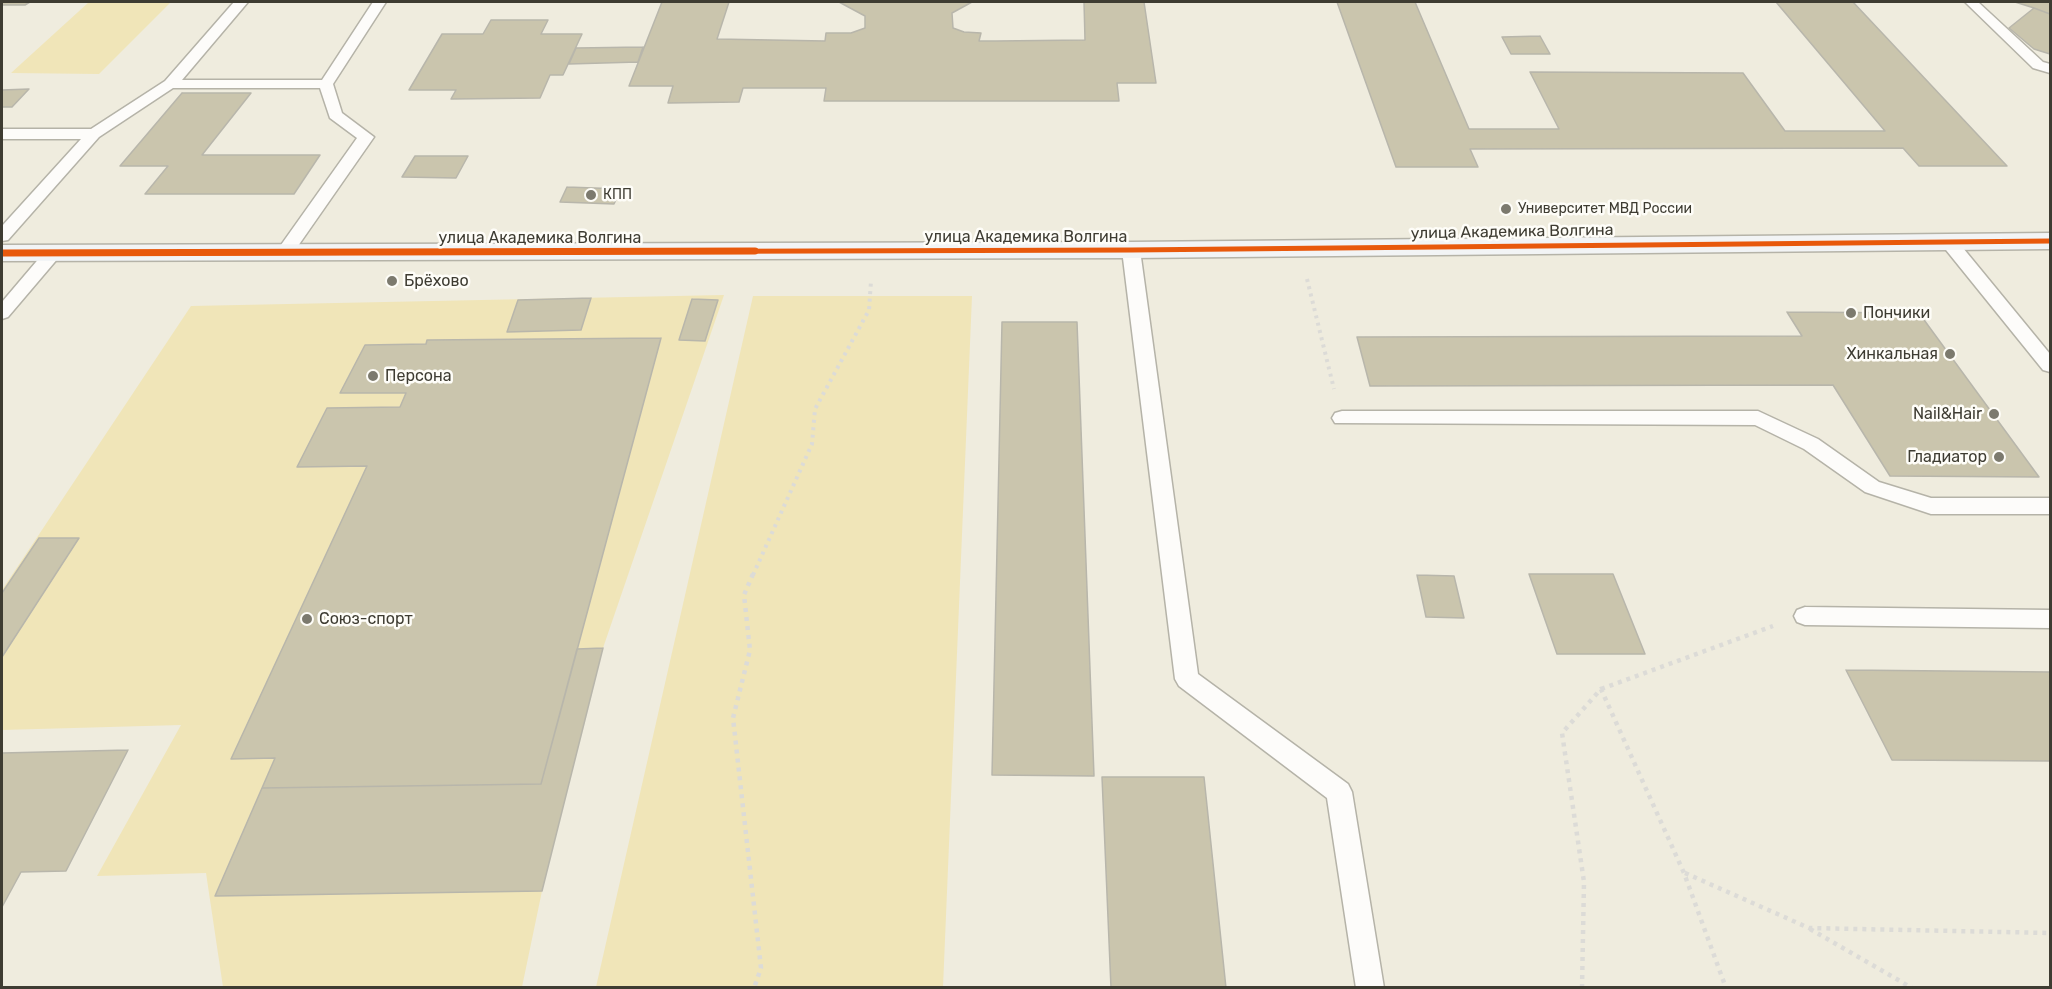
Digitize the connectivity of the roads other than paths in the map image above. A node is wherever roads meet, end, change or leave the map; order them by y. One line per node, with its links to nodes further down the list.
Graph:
1 (241, 2): 5 (lane)
2 (379, 2): 6 (lane)
3 (1971, 2): 4 (lane)
4 (2050, 69)
5 (170, 84): 6 (lane); 8 (lane)
6 (326, 84): 13 (lane)
7 (2, 134): 8 (lane)
8 (94, 134): 9 (lane)
9 (2, 236)
10 (1948, 241): 11 (street, улица Академика Волгина); 12 (street, улица Академика Волгина); 17 (lane)
11 (2050, 241)
12 (1131, 250): 13 (street, улица Академика Волгина); 22 (lane)
13 (285, 252): 15 (street, улица Академика Волгина)
14 (2, 253): 15 (street, улица Академика Волгина)
15 (53, 253): 16 (lane)
16 (2, 313)
17 (2050, 366)
18 (1342, 418): 19 (lane)
19 (2050, 506)
20 (1805, 616): 21 (lane)
21 (2050, 619)
22 (1370, 987)

